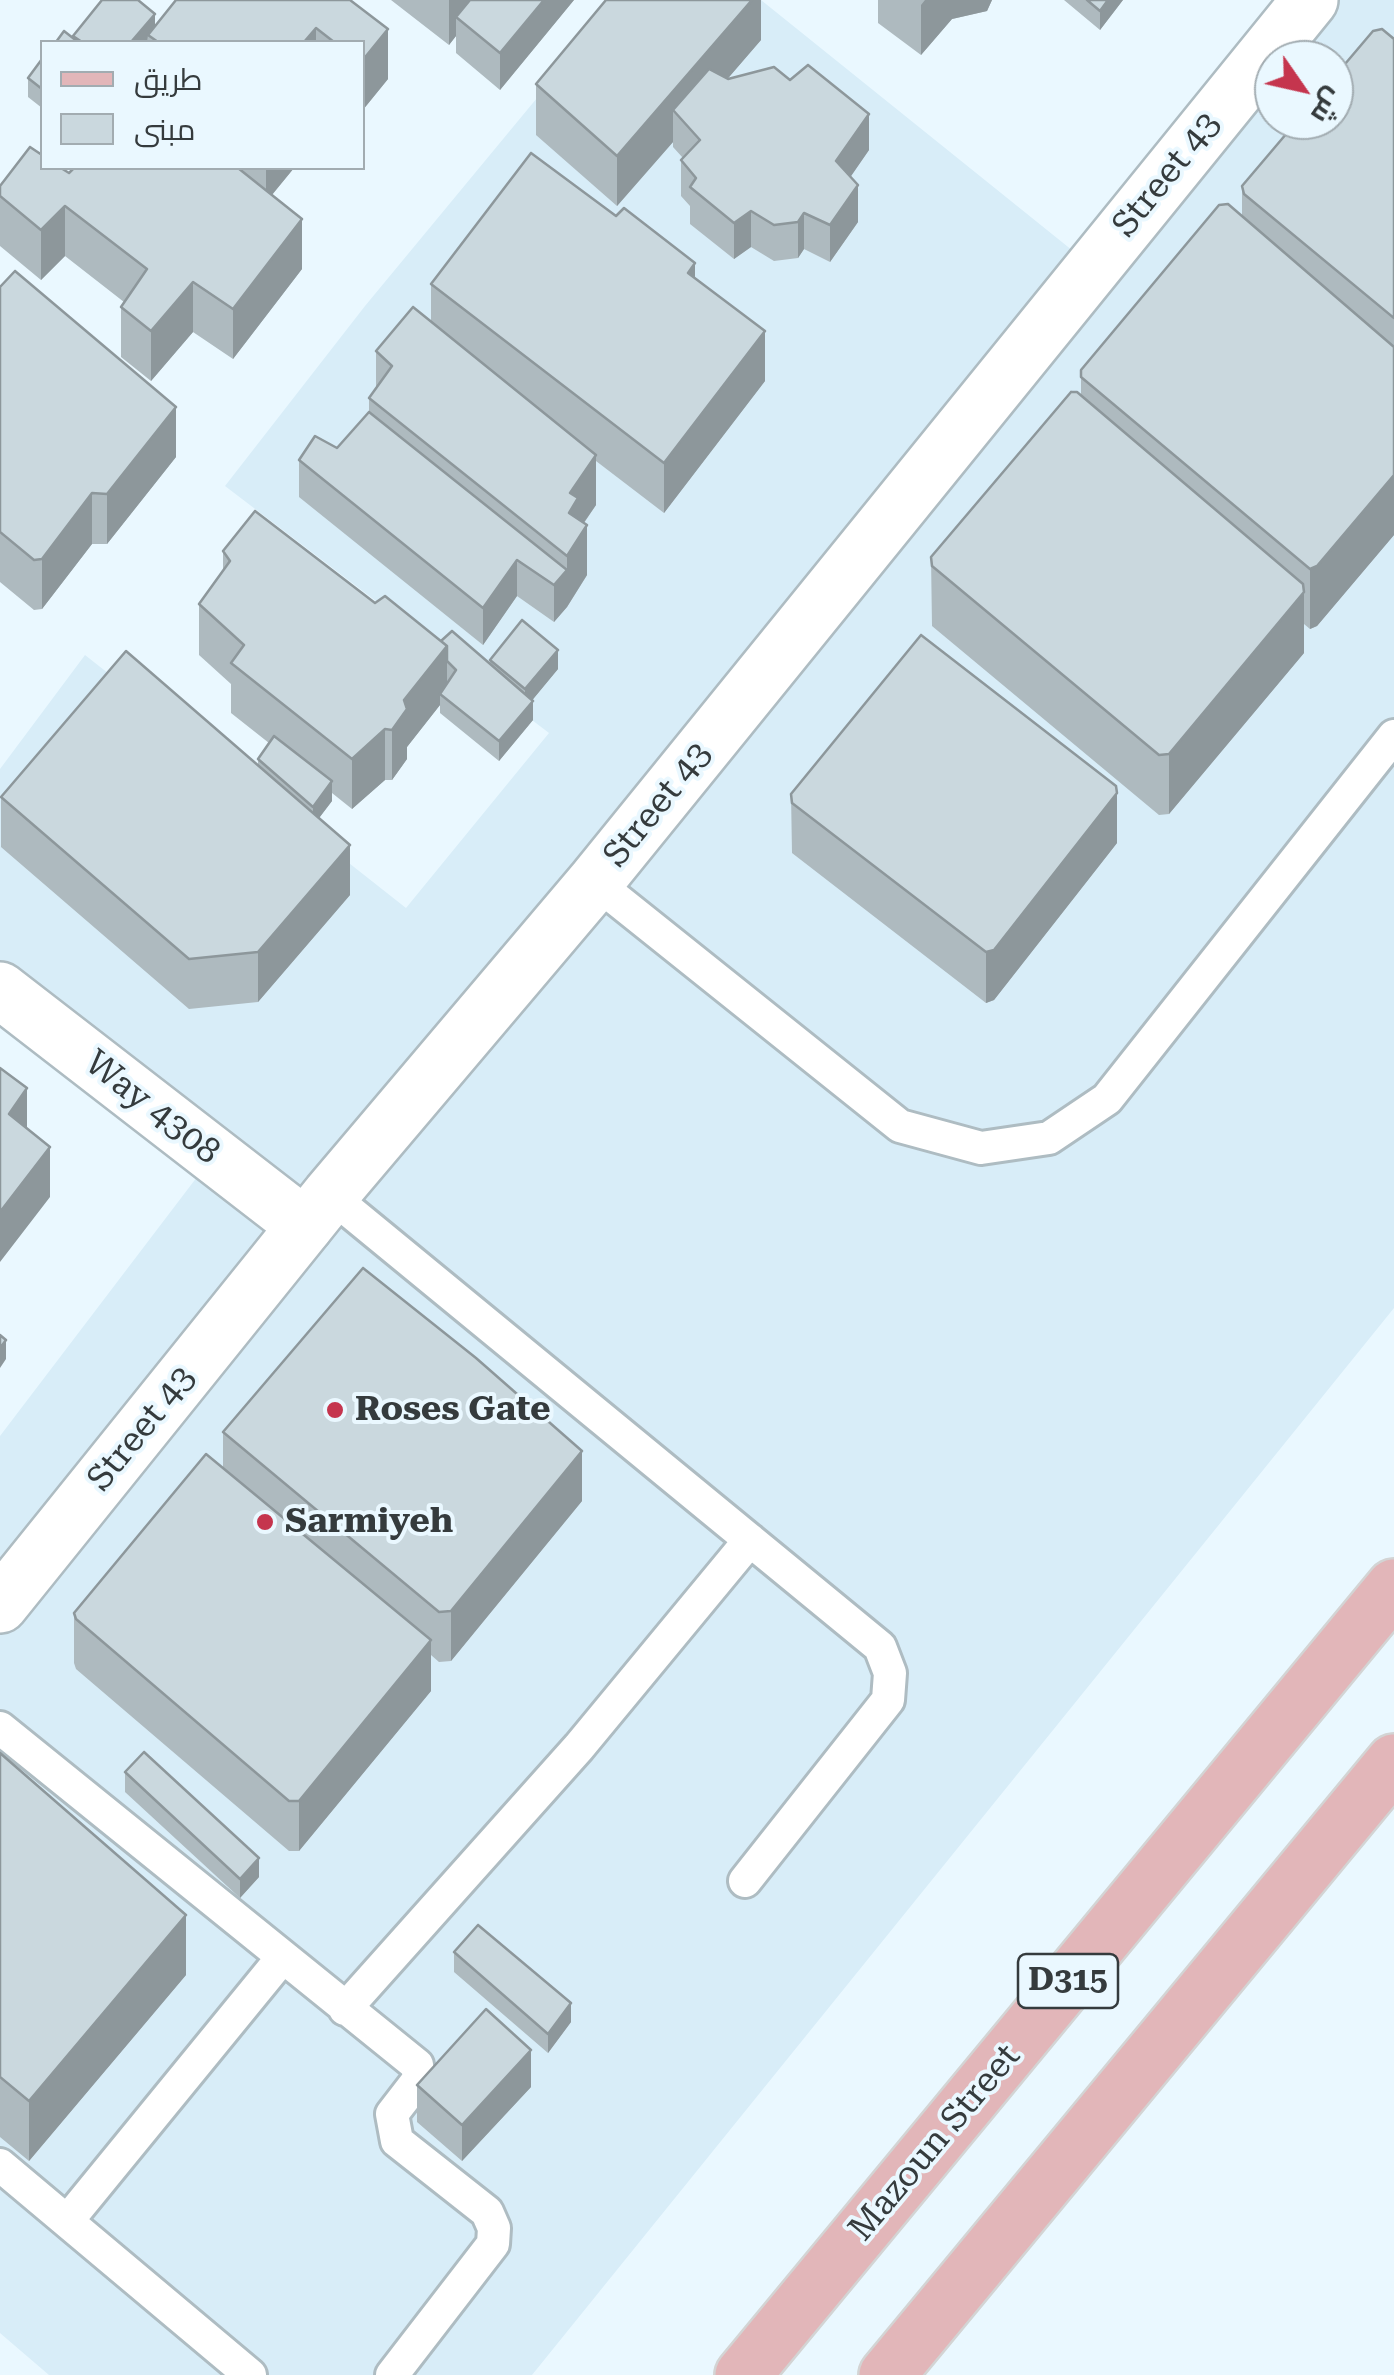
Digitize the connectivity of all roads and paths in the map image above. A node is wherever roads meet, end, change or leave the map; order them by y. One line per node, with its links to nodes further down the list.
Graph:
1 (1310, 0): 3 (street, Street 43)
2 (1394, 736): 3 (lane)
3 (595, 882): 5 (street, Street 43)
4 (0, 990): 5 (street, Way 4308)
5 (317, 1211): 6 (lane); 8 (street, Street 43)
6 (750, 1540): 11 (lane); 13 (lane)
7 (1394, 1588): 18 (main road, Mazoun Street / D315)
8 (0, 1606)
9 (0, 1728): 12 (lane)
10 (1394, 1762): 19 (main road)
11 (745, 1881)
12 (282, 1958): 13 (lane); 15 (lane)
13 (345, 2008): 17 (lane)
14 (0, 2165): 15 (lane)
15 (68, 2220): 16 (lane)
16 (250, 2375)
17 (392, 2375)
18 (743, 2375)
19 (887, 2375)

